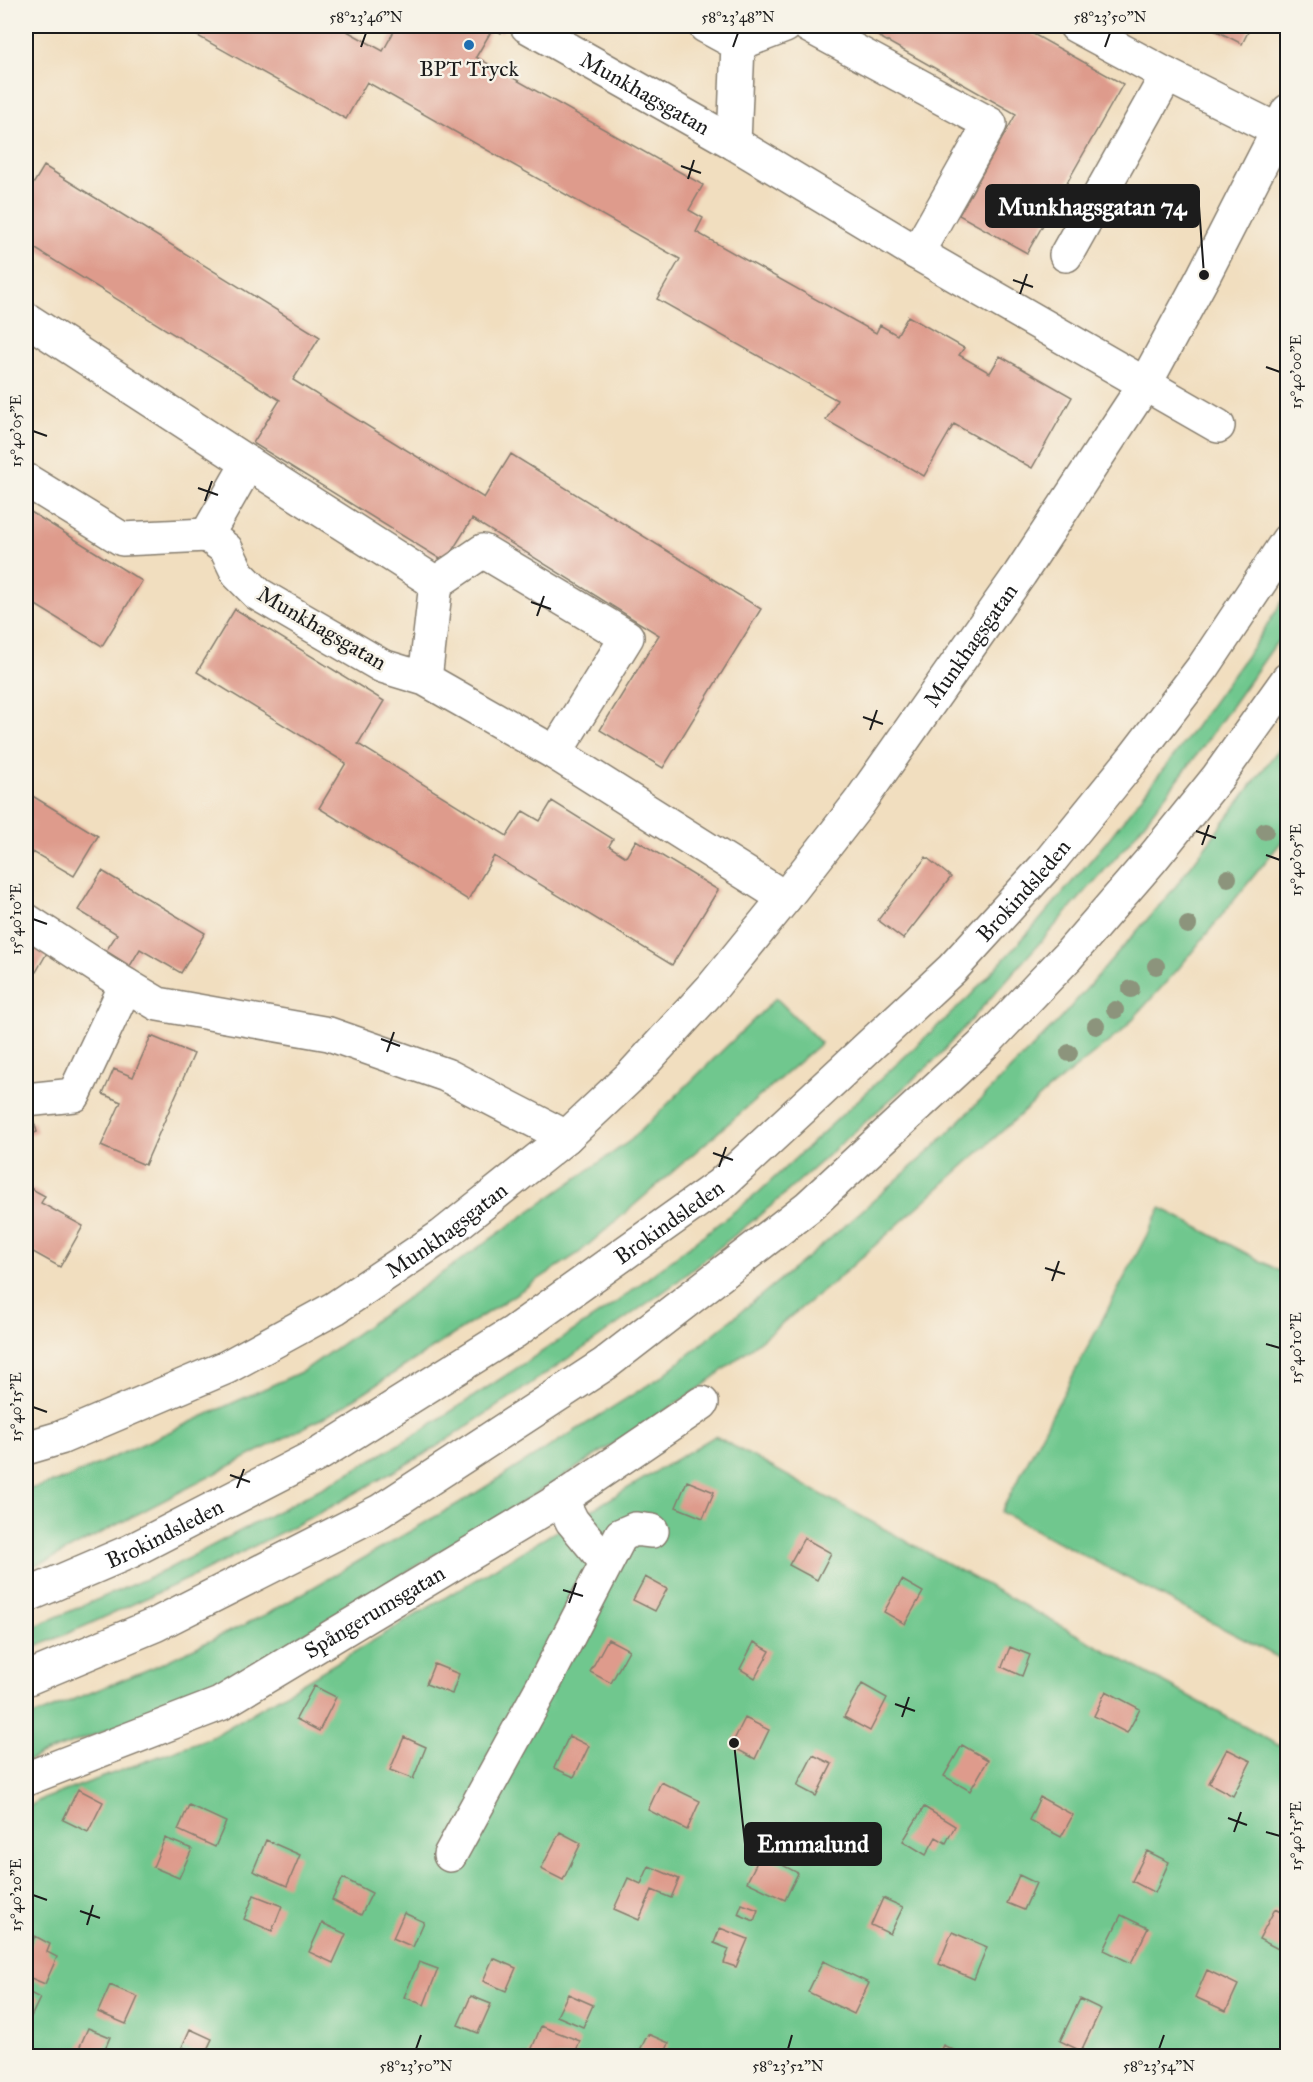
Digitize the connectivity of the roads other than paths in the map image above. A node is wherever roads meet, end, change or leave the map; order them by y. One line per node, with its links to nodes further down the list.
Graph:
1 (527, 26): 9 (main road, Munkhagsgatan)
2 (705, 26): 6 (main road)
3 (785, 26): 6 (main road)
4 (809, 26): 10 (main road)
5 (1076, 26): 7 (main road)
6 (738, 44): 9 (main road, Munkhagsgatan)
7 (1167, 75): 8 (main road); 11 (main road)
8 (1283, 121): 13 (main road, Munkhagsgatan)
9 (734, 143): 10 (main road, Munkhagsgatan)
10 (917, 254): 13 (main road, Munkhagsgatan)
11 (1066, 255)
12 (26, 320): 15 (main road)
13 (1145, 384): 14 (main road, Munkhagsgatan); 23 (main road, Munkhagsgatan)
14 (1218, 426)
15 (248, 463): 17 (main road); 19 (main road)
16 (26, 480): 17 (main road)
17 (207, 535): 21 (main road, Munkhagsgatan)
18 (1287, 540): 33 (main road, Brokindsleden)
19 (436, 583): 21 (main road); 22 (main road)
20 (1287, 678): 34 (main road)
21 (424, 680): 22 (main road, Munkhagsgatan)
22 (555, 753): 23 (main road, Munkhagsgatan)
23 (785, 898): 27 (main road, Munkhagsgatan)
24 (26, 920): 25 (main road)
25 (126, 985): 26 (main road); 27 (main road)
26 (26, 1100)
27 (566, 1137): 29 (main road, Munkhagsgatan)
28 (702, 1403): 30 (main road, Spångerumsgatan)
29 (26, 1448)
30 (561, 1499): 32 (main road); 35 (main road, Spångerumsgatan)
31 (651, 1531): 32 (main road)
32 (606, 1562): 36 (main road)
33 (26, 1596)
34 (26, 1679)
35 (26, 1779)
36 (450, 1855)

